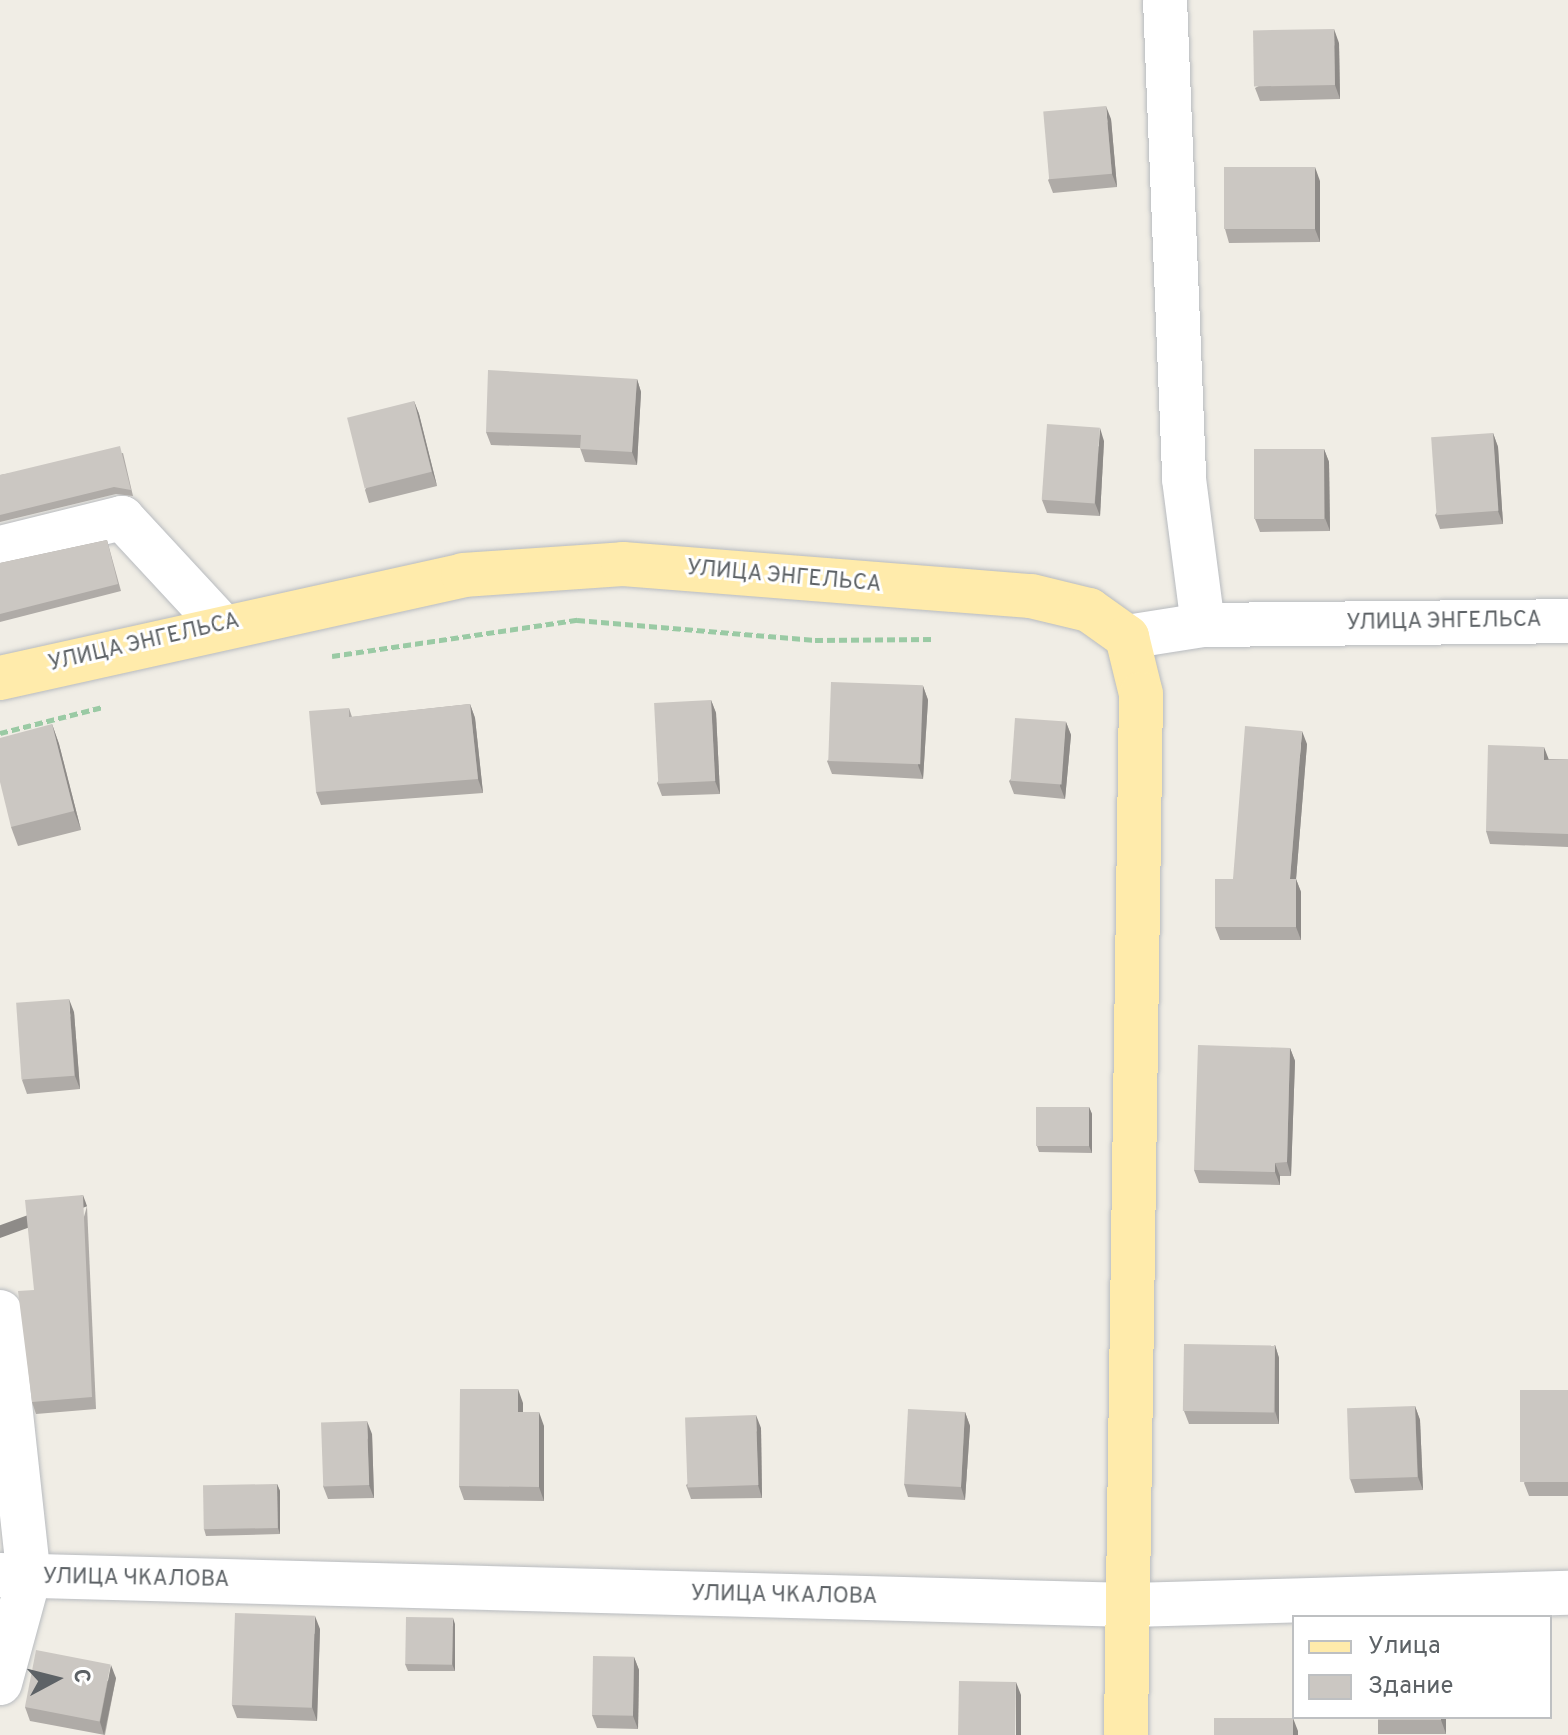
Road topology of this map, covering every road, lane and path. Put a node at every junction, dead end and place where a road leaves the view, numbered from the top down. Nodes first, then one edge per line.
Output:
1 (1165, 0) edge
2 (0, 548) edge
3 (1568, 621) edge
4 (220, 624) junction
5 (1203, 625) junction
6 (1127, 637) junction
7 (940, 639) dead end
8 (325, 657) dead end
9 (0, 678) edge
10 (108, 706) dead end
11 (0, 733) edge
12 (0, 1312) edge
13 (15, 1576) edge
14 (1568, 1593) edge
15 (1131, 1605) junction
16 (0, 1683) edge
17 (1126, 1735) edge

1 - 5 street
2 - 4 street
3 - 5 street, УЛИЦА ЭНГЕЛЬСА
4 - 6 main road, УЛИЦА ЭНГЕЛЬСА
4 - 9 main road, УЛИЦА ЭНГЕЛЬСА
5 - 6 street, УЛИЦА ЭНГЕЛЬСА
6 - 15 main road
7 - 8 path
10 - 11 path
12 - 13 street
13 - 15 street, УЛИЦА ЧКАЛОВА
13 - 16 street
14 - 15 street, УЛИЦА ЧКАЛОВА
15 - 17 main road

